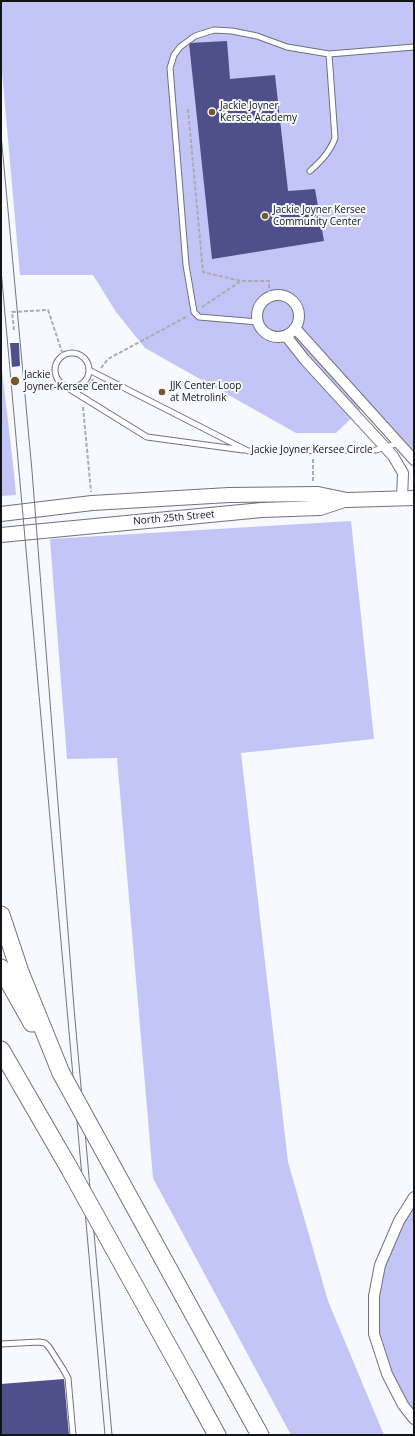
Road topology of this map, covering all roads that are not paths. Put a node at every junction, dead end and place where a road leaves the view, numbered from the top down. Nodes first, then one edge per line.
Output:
1 (414, 47) edge
2 (329, 54) junction
3 (310, 172) dead end
4 (258, 322) junction
5 (295, 328) junction
6 (286, 336) junction
7 (89, 370) junction
8 (63, 385) junction
9 (399, 443) junction
10 (386, 448) junction
11 (248, 451) junction
12 (414, 460) edge
13 (408, 499) edge
14 (347, 500) junction
15 (1, 514) edge
16 (1, 535) edge
17 (1, 915) edge
18 (1, 968) edge
19 (1, 1050) edge
20 (6, 1067) edge
21 (61, 1073) junction
22 (414, 1197) edge
23 (1, 1344) edge
24 (414, 1419) edge
25 (73, 1435) edge
26 (217, 1435) edge
27 (260, 1435) edge

1 - 2 lane
2 - 3 lane
2 - 4 lane
4 - 5 street
4 - 6 street
5 - 6 street
5 - 9 street
6 - 10 street, Jackie Joyner Kersee Circle
7 - 8 lane
7 - 8 lane
7 - 11 lane, Jackie Joyner Kersee Circle
8 - 11 lane
9 - 10 lane, Jackie Joyner Kersee Circle
9 - 12 street
10 - 11 lane, Jackie Joyner Kersee Circle
10 - 13 street, Jackie Joyner Kersee Circle
13 - 14 main road, North 25th Street
14 - 15 main road, North 25th Street
14 - 16 main road, North 25th Street
17 - 21 highway
18 - 21 highway
19 - 20 highway
20 - 26 highway, bridge
21 - 27 highway, bridge
22 - 24 street
23 - 25 lane

